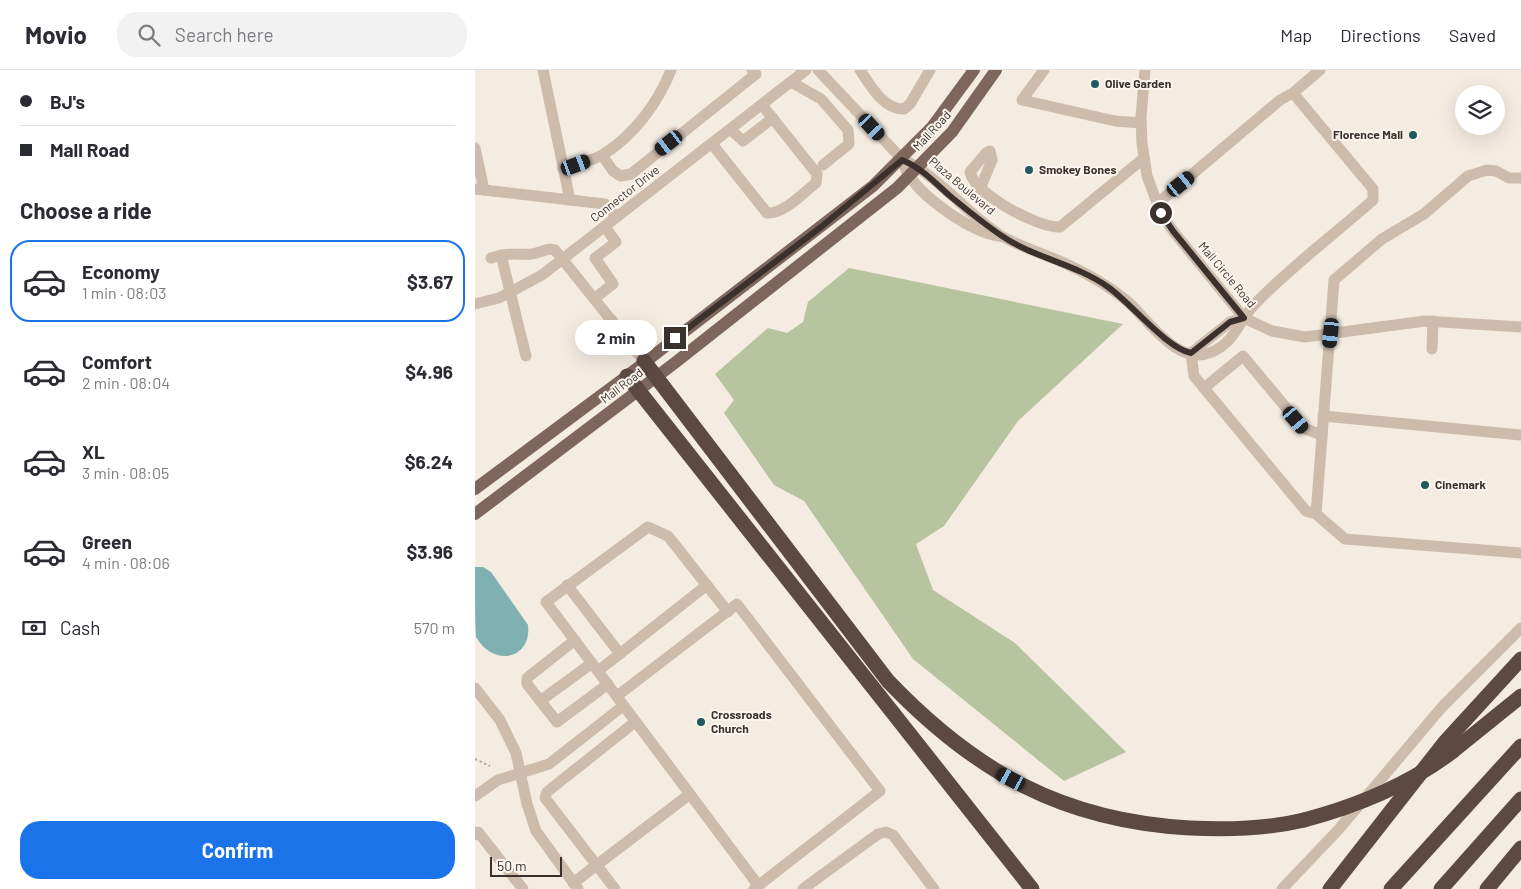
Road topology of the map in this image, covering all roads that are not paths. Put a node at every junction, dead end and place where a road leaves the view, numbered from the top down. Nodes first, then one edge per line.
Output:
1 (543, 70) edge
2 (671, 70) edge
3 (752, 70) edge
4 (805, 70) edge
5 (819, 70) edge
6 (860, 70) edge
7 (867, 70) edge
8 (930, 70) edge
9 (974, 70) edge
10 (996, 70) edge
11 (1044, 70) edge
12 (1145, 70) edge
13 (1320, 70) edge
14 (791, 82) junction
15 (1293, 93) junction
16 (886, 103) junction
17 (763, 105) junction
18 (773, 118) junction
19 (1141, 123) junction
20 (731, 130) junction
21 (712, 144) junction
22 (475, 148) edge
23 (602, 155) junction
24 (1144, 158) junction
25 (902, 160) junction
26 (823, 165) dead end
27 (918, 166) junction
28 (563, 169) junction
29 (908, 176) junction
30 (1521, 178) edge
31 (980, 189) dead end
32 (480, 190) edge
33 (569, 200) junction
34 (1158, 203) junction
35 (617, 217) junction
36 (605, 227) junction
37 (1003, 237) junction
38 (564, 258) junction
39 (512, 292) junction
40 (595, 298) junction
41 (475, 304) edge
42 (1244, 318) junction
43 (612, 320) junction
44 (1433, 321) junction
45 (1521, 327) edge
46 (596, 332) dead end
47 (1331, 333) junction
48 (1432, 350) dead end
49 (1191, 353) junction
50 (527, 356) dead end
51 (644, 361) junction
52 (627, 376) junction
53 (657, 378) junction
54 (1204, 388) junction
55 (639, 391) junction
56 (1323, 416) junction
57 (1322, 435) junction
58 (1521, 435) edge
59 (475, 489) edge
60 (475, 514) edge
61 (1315, 514) junction
62 (1521, 553) edge
63 (707, 585) junction
64 (567, 586) junction
65 (728, 612) junction
66 (1521, 628) edge
67 (575, 640) junction
68 (620, 654) junction
69 (1521, 659) edge
70 (595, 667) junction
71 (608, 684) junction
72 (475, 688) edge
73 (617, 696) junction
74 (1521, 696) edge
75 (540, 701) junction
76 (623, 706) junction
77 (635, 722) junction
78 (1521, 746) edge
79 (519, 773) junction
80 (689, 794) junction
81 (475, 796) edge
82 (1521, 799) edge
83 (475, 835) edge
84 (1521, 848) edge
85 (1002, 850) junction
86 (597, 864) junction
87 (575, 886) edge
88 (756, 887) edge
89 (523, 889) edge
90 (615, 889) edge
91 (803, 889) edge
92 (934, 889) edge
93 (1020, 889) edge
94 (1032, 889) edge
95 (1282, 889) edge
96 (1330, 889) edge
97 (1391, 889) edge
98 (1441, 889) edge
99 (1487, 889) edge

1 - 28 street
2 - 23 street
3 - 23 street
4 - 14 street, Connector Drive
5 - 25 street, Plaza Boulevard
6 - 16 street
7 - 16 street
8 - 16 street
9 - 25 main road, Mall Road
10 - 27 main road, Mall Road
11 - 19 street
12 - 19 street, Mall Circle Road
13 - 15 street
14 - 17 street, Connector Drive
14 - 26 street
15 - 34 street
15 - 42 street
17 - 18 street
17 - 20 street, Connector Drive
18 - 20 street
18 - 21 street
19 - 24 street, Mall Circle Road
20 - 21 street, Connector Drive
21 - 35 street, Connector Drive
22 - 32 street
23 - 28 street
24 - 31 street
24 - 34 street, Mall Circle Road
25 - 27 street, Plaza Boulevard
25 - 29 street, Plaza Boulevard
25 - 51 main road, Mall Road
27 - 29 main road, Mall Road
27 - 37 street, Plaza Boulevard
28 - 33 street
29 - 37 street, Plaza Boulevard
29 - 53 main road, Mall Road
30 - 47 street
32 - 33 street
33 - 35 street
34 - 42 street, Mall Circle Road
35 - 36 street, Connector Drive
36 - 38 street, Connector Drive
36 - 40 street
37 - 49 street, Plaza Boulevard
38 - 39 street, Connector Drive
38 - 39 street
38 - 40 street
39 - 41 street, Connector Drive
39 - 50 street
40 - 43 street
42 - 47 street, Mall Circle Road
42 - 49 street
43 - 46 street
43 - 51 street
44 - 45 street, Mall Circle Road
44 - 47 street, Mall Circle Road
44 - 48 street
47 - 56 street
49 - 54 street
51 - 52 main road, Mall Road
51 - 53 highway
52 - 55 highway
52 - 59 main road, Mall Road
53 - 55 main road, Mall Road
53 - 74 highway, bridge
54 - 57 street
54 - 61 street
55 - 60 main road, Mall Road
55 - 85 highway
56 - 57 street
56 - 58 street
57 - 61 street
61 - 62 street
63 - 64 street
63 - 65 street
63 - 68 street
64 - 67 street
64 - 68 street
65 - 73 street
65 - 88 street
66 - 95 street
67 - 70 street
67 - 75 street
68 - 70 street
69 - 96 highway
70 - 71 street
70 - 75 street
71 - 73 street
71 - 75 street
72 - 79 street
73 - 76 street
76 - 77 street
76 - 79 street
77 - 80 street
77 - 86 street
78 - 97 highway
79 - 81 street
79 - 87 street
80 - 86 street
80 - 88 street
82 - 98 highway
83 - 89 street
84 - 99 highway
85 - 93 highway
85 - 94 highway
86 - 87 street
86 - 90 street
91 - 92 street

